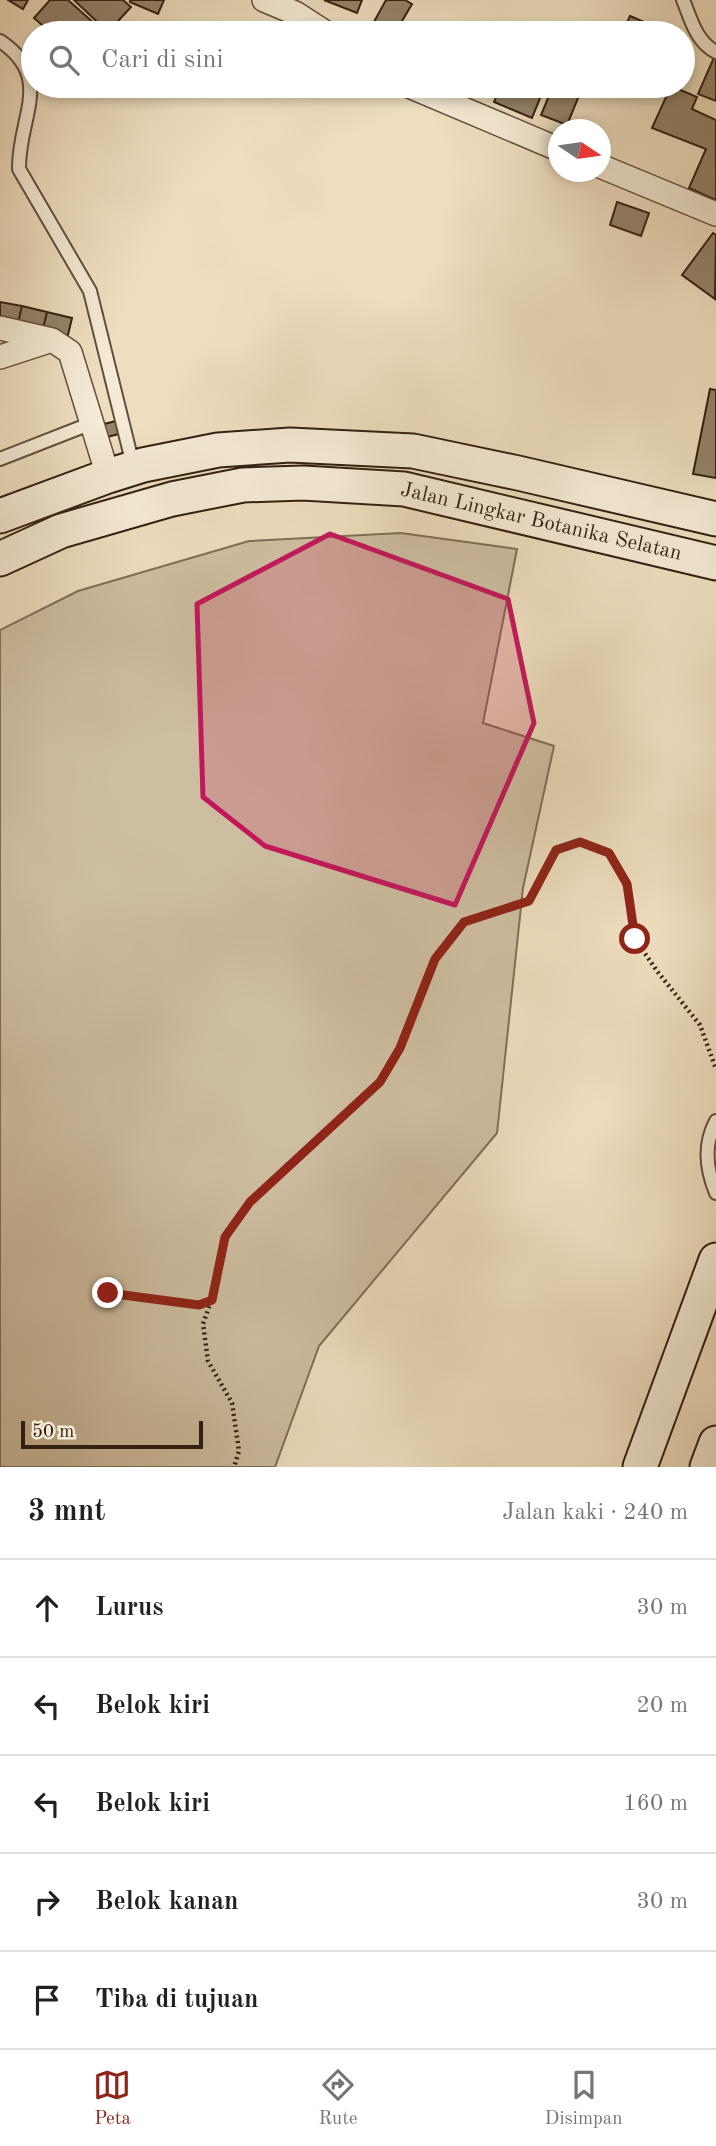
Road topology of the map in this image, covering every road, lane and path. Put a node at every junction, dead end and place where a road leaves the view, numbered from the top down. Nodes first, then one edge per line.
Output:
1 (264, 0) edge
2 (683, 0) edge
3 (298, 7) edge
4 (313, 21) edge
5 (691, 21) edge
6 (695, 30) edge
7 (0, 41) edge
8 (716, 52) edge
9 (21, 61) edge
10 (30, 98) edge
11 (437, 98) edge
12 (548, 145) edge
13 (611, 171) edge
14 (716, 214) edge
15 (0, 328) edge
16 (52, 340) junction
17 (0, 357) edge
18 (92, 423) junction
19 (0, 459) edge
20 (121, 472) junction
21 (0, 516) edge
22 (716, 519) edge
23 (0, 559) edge
24 (716, 563) edge
25 (716, 1069) edge
26 (716, 1121) edge
27 (716, 1193) edge
28 (716, 1260) edge
29 (108, 1293) dead end
30 (212, 1300) junction
31 (716, 1443) edge
32 (234, 1467) edge
33 (640, 1467) edge
34 (707, 1467) edge

1 - 3 street
2 - 5 lane
3 - 4 street
6 - 8 lane
7 - 9 lane
10 - 20 lane
11 - 12 street
13 - 14 street
15 - 16 street
16 - 17 street
16 - 18 street
18 - 19 lane
18 - 20 street
20 - 21 street, Jalan Lingkar Botanika Selatan
20 - 22 street, Jalan Lingkar Botanika Selatan
23 - 24 street, Jalan Lingkar Botanika Selatan
25 - 30 path
26 - 27 lane
28 - 33 street
29 - 30 path
30 - 32 path
31 - 34 street

